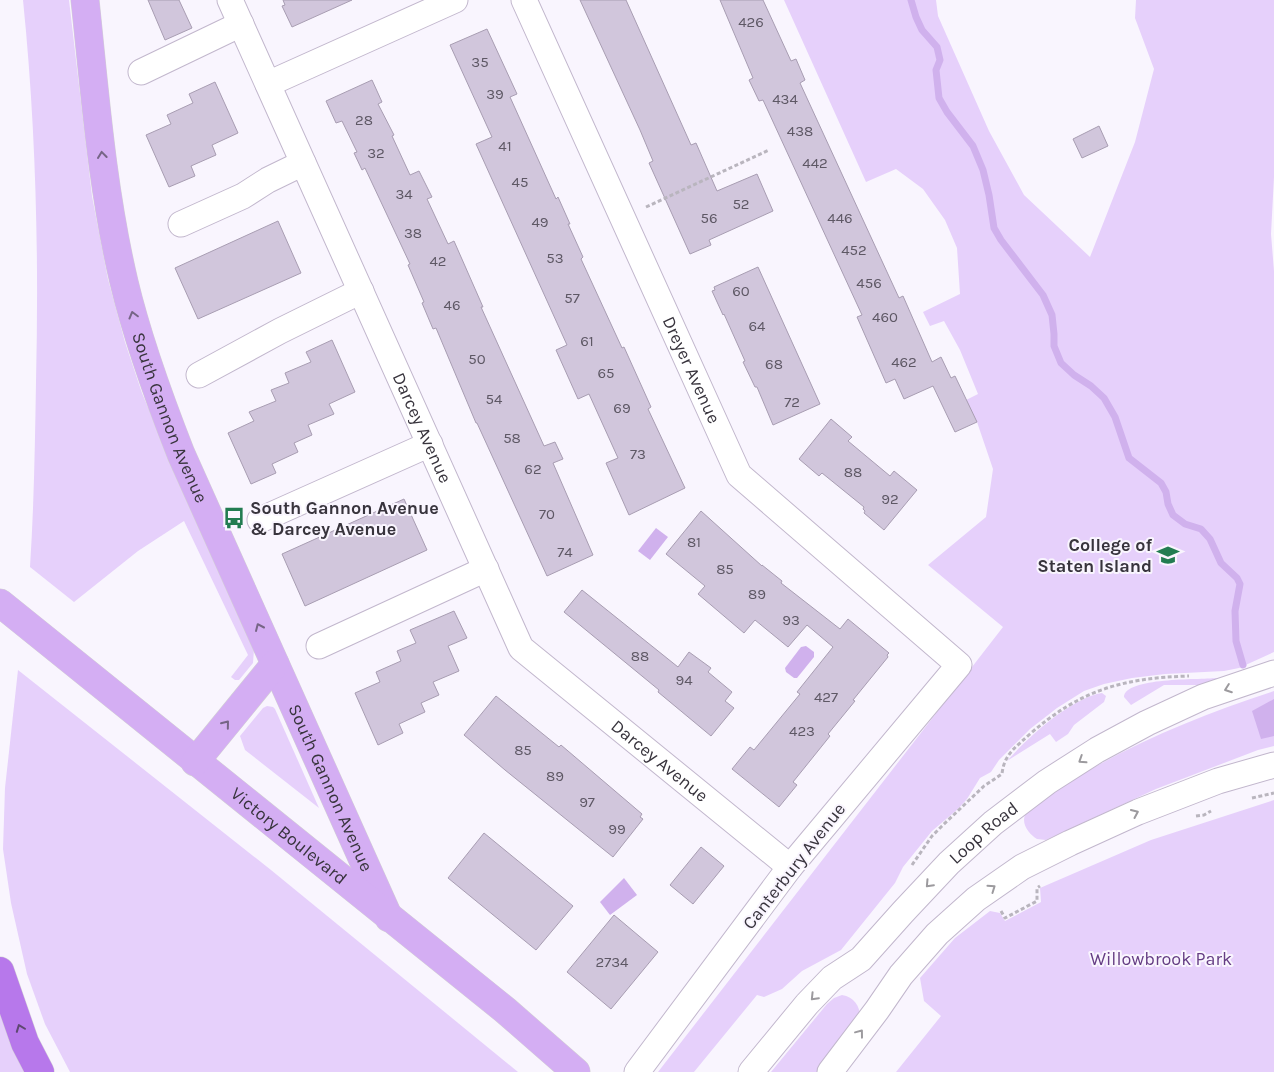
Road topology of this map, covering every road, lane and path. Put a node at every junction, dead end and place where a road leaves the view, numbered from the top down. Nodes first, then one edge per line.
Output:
1 (85, 0) edge
2 (230, 0) edge
3 (455, 0) edge
4 (524, 0) edge
5 (241, 24) junction
6 (141, 72) dead end
7 (268, 84) junction
8 (769, 150) dead end
9 (303, 163) junction
10 (646, 206) dead end
11 (181, 224) dead end
12 (361, 291) junction
13 (199, 375) dead end
14 (430, 444) junction
15 (260, 520) dead end
16 (486, 569) junction
17 (0, 603) edge
18 (319, 646) dead end
19 (276, 664) junction
20 (959, 665) joint
21 (1274, 673) edge
22 (195, 762) junction
23 (1274, 765) edge
24 (1274, 793) edge
25 (1247, 799) dead end
26 (1213, 809) dead end
27 (1187, 819) dead end
28 (790, 867) junction
29 (1044, 884) dead end
30 (996, 903) dead end
31 (389, 918) junction
32 (0, 971) edge
33 (40, 1072) edge
34 (576, 1072) edge
35 (637, 1072) edge
36 (751, 1072) edge
37 (830, 1072) edge

19 -> 1 main road, South Gannon Avenue
2 - 5 street, Darcey Avenue
3 - 7 street
4 - 20 street, Dreyer Avenue
5 - 6 street
5 - 7 street, Darcey Avenue
7 - 9 street, Darcey Avenue
8 - 10 path
9 - 11 street
9 - 12 street, Darcey Avenue
12 - 13 street
12 - 14 street, Darcey Avenue
14 - 15 street
14 - 16 street, Darcey Avenue
16 - 18 street
16 - 28 street, Darcey Avenue
17 - 22 main road, Victory Boulevard
22 -> 19 main road
19 - 31 main road, South Gannon Avenue
20 - 28 street, Canterbury Avenue
21 -> 36 street, Loop Road
22 - 31 main road, Victory Boulevard
37 -> 23 street
24 - 25 path
26 - 27 path
28 - 35 street, Canterbury Avenue
29 - 30 path
31 - 34 main road, Victory Boulevard
33 -> 32 highway

